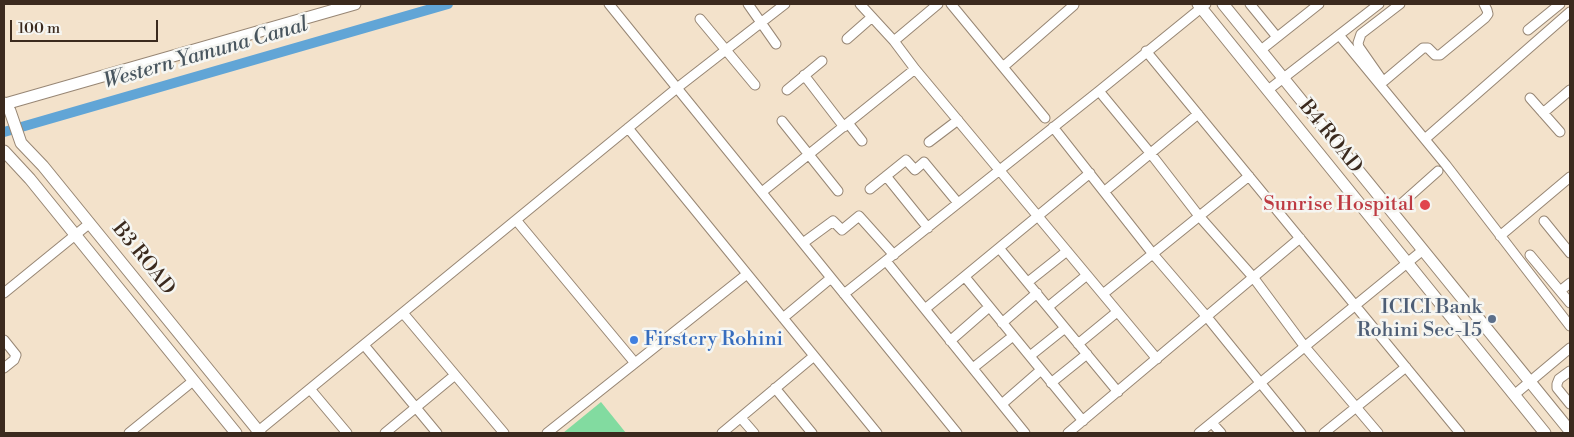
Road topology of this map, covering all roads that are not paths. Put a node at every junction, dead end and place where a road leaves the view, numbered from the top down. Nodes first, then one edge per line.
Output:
1 (355, 4) edge
2 (609, 4) edge
3 (748, 4) edge
4 (785, 4) edge
5 (860, 4) edge
6 (938, 4) edge
7 (951, 4) edge
8 (1223, 4) edge
9 (1250, 4) edge
10 (1319, 4) edge
11 (1379, 4) edge
12 (1400, 4) edge
13 (1484, 4) edge
14 (1560, 4) edge
15 (1074, 5) dead end
16 (1202, 5) edge
17 (1570, 12) edge
18 (872, 17) junction
19 (700, 19) dead end
20 (761, 22) junction
21 (1528, 30) dead end
22 (1339, 35) junction
23 (1276, 37) junction
24 (847, 39) dead end
25 (894, 41) junction
26 (776, 44) dead end
27 (726, 50) junction
28 (1261, 50) junction
29 (1146, 51) junction
30 (822, 61) dead end
31 (1004, 67) junction
32 (915, 70) junction
33 (804, 75) junction
34 (1283, 78) junction
35 (1384, 81) junction
36 (755, 85) dead end
37 (677, 88) junction
38 (787, 90) dead end
39 (1268, 90) junction
40 (1570, 90) edge
41 (1099, 91) junction
42 (1530, 98) dead end
43 (6, 106) edge
44 (1198, 114) junction
45 (1543, 114) junction
46 (1045, 118) dead end
47 (958, 120) junction
48 (782, 121) dead end
49 (846, 125) junction
50 (1053, 127) junction
51 (628, 128) junction
52 (1560, 132) dead end
53 (1427, 137) junction
54 (862, 141) dead end
55 (929, 142) dead end
56 (4, 151) edge
57 (809, 154) junction
58 (1151, 154) junction
59 (999, 170) junction
60 (1438, 171) dead end
61 (1090, 173) junction
62 (886, 176) junction
63 (1249, 176) junction
64 (1570, 177) edge
65 (870, 189) dead end
66 (838, 191) dead end
67 (1105, 191) junction
68 (762, 192) junction
69 (958, 203) junction
70 (1392, 212) junction
71 (1038, 216) junction
72 (1199, 216) junction
73 (516, 220) junction
74 (1544, 221) dead end
75 (90, 223) junction
76 (928, 228) junction
77 (75, 235) junction
78 (1500, 236) junction
79 (1300, 238) junction
80 (803, 244) junction
81 (999, 248) junction
82 (1423, 250) junction
83 (1066, 251) junction
84 (1570, 253) edge
85 (1153, 254) junction
86 (894, 255) junction
87 (1530, 255) dead end
88 (886, 261) junction
89 (1408, 263) junction
90 (747, 274) junction
91 (1087, 275) junction
92 (965, 277) junction
93 (831, 278) junction
94 (1253, 278) junction
95 (1028, 282) junction
96 (1570, 283) edge
97 (1560, 291) junction
98 (1037, 293) junction
99 (4, 294) edge
100 (844, 294) junction
101 (1103, 294) junction
102 (1570, 303) edge
103 (1355, 306) junction
104 (990, 307) junction
105 (1048, 307) junction
106 (925, 309) junction
107 (1117, 312) junction
108 (403, 313) junction
109 (1207, 317) junction
110 (783, 318) junction
111 (1002, 323) junction
112 (1570, 326) edge
113 (1066, 328) junction
114 (1013, 336) junction
115 (4, 340) edge
116 (950, 341) junction
117 (1078, 344) junction
118 (364, 345) junction
119 (1305, 347) junction
120 (1570, 348) edge
121 (1087, 354) junction
122 (814, 356) junction
123 (1030, 356) junction
124 (1157, 359) junction
125 (635, 363) junction
126 (4, 368) edge
127 (973, 368) junction
128 (1406, 368) junction
129 (1041, 370) junction
130 (1570, 371) edge
131 (455, 375) junction
132 (193, 381) junction
133 (1530, 382) junction
134 (1051, 383) junction
135 (1260, 383) junction
136 (775, 388) junction
137 (310, 389) junction
138 (1118, 392) junction
139 (1514, 395) junction
140 (1002, 404) junction
141 (1570, 404) edge
142 (416, 407) junction
143 (1356, 408) junction
144 (740, 418) junction
145 (1082, 421) junction
146 (1212, 423) junction
147 (1570, 431) edge
148 (1456, 432) edge
149 (129, 433) edge
150 (236, 433) edge
151 (258, 433) edge
152 (347, 433) edge
153 (385, 433) edge
154 (437, 433) edge
155 (504, 433) edge
156 (547, 433) edge
157 (722, 433) edge
158 (754, 433) edge
159 (812, 433) edge
160 (877, 433) edge
161 (957, 433) edge
162 (1025, 433) edge
163 (1068, 433) edge
164 (1199, 433) edge
165 (1221, 433) edge
166 (1301, 433) edge
167 (1324, 433) edge
168 (1378, 433) edge
169 (1545, 433) edge

1 - 43 street
2 - 37 street
3 - 20 street
4 - 20 street
5 - 18 street
6 - 25 street
7 - 31 street
8 - 28 street, B4 ROAD
9 - 23 street
10 - 23 street
11 - 22 street
12 - 35 street
13 - 35 street
14 - 21 street
15 - 31 street
16 - 29 street
16 - 39 street, B4 ROAD
17 - 53 street
18 - 24 street
18 - 25 street
19 - 27 street
20 - 26 street
20 - 27 street
22 - 34 street
22 - 53 street
23 - 28 street
25 - 32 street
27 - 36 street
27 - 37 street
28 - 34 street, B4 ROAD
29 - 41 street
29 - 44 street
30 - 33 street
31 - 46 street
32 - 47 street
32 - 49 street
33 - 38 street
33 - 49 street
34 - 39 street
34 - 70 street, B4 ROAD
35 - 53 street
37 - 51 street
37 - 68 street
39 - 89 street, B4 ROAD
40 - 45 street
41 - 50 street
41 - 58 street
42 - 45 street
43 - 75 street, B3 ROAD
44 - 58 street
44 - 63 street
45 - 52 street
47 - 55 street
47 - 59 street
48 - 57 street
49 - 54 street
49 - 57 street
50 - 59 street
50 - 61 street
51 - 73 street
51 - 90 street
53 - 78 street
56 - 77 street, B3 ROAD
57 - 66 street
57 - 68 street
58 - 67 street
58 - 72 street
59 - 69 street
59 - 71 street
60 - 70 street
61 - 67 street
61 - 71 street
62 - 65 street
62 - 69 street
62 - 76 street
63 - 72 street
63 - 79 street
64 - 78 street
67 - 85 street
68 - 80 street
69 - 76 street
70 - 82 street, B4 ROAD
71 - 81 street
71 - 83 street
72 - 85 street
72 - 94 street
73 - 108 street
73 - 125 street
74 - 84 street
75 - 77 street
75 - 151 street, B3 ROAD
76 - 86 street
77 - 99 street
77 - 132 street, B3 ROAD
78 - 112 street
79 - 94 street
79 - 103 street
80 - 86 street
80 - 93 street
81 - 92 street
81 - 95 street
82 - 89 street
82 - 133 street, B4 ROAD
83 - 91 street
83 - 95 street
85 - 101 street
85 - 109 street
86 - 88 street
87 - 97 street
88 - 100 street
88 - 106 street
89 - 103 street
89 - 139 street, B4 ROAD
90 - 110 street
90 - 125 street
91 - 101 street
91 - 105 street
92 - 104 street
92 - 106 street
93 - 100 street
93 - 110 street
94 - 109 street
94 - 119 street
95 - 98 street
96 - 97 street
97 - 102 street
98 - 105 street
98 - 111 street
100 - 161 street
101 - 107 street
103 - 119 street
103 - 128 street
104 - 111 street
104 - 116 street
105 - 113 street
106 - 116 street
107 - 117 street
107 - 124 street
108 - 118 street
108 - 131 street
109 - 124 street
109 - 135 street
110 - 122 street
111 - 114 street
113 - 117 street
113 - 123 street
114 - 123 street
114 - 127 street
115 - 126 street
116 - 127 street
117 - 121 street
118 - 137 street
118 - 142 street
119 - 135 street
119 - 143 street
120 - 133 street
121 - 134 street
121 - 138 street
122 - 136 street
122 - 160 street
123 - 129 street
124 - 138 street
125 - 156 street
127 - 140 street
128 - 143 street
128 - 148 street
129 - 134 street
129 - 140 street
130 - 141 street
131 - 142 street
131 - 155 street
132 - 149 street
132 - 150 street, B3 ROAD
133 - 139 street
133 - 147 street, B4 ROAD
134 - 145 street
135 - 146 street
135 - 166 street
136 - 144 street
136 - 159 street
137 - 151 street
137 - 152 street
138 - 145 street
139 - 169 street, B4 ROAD
140 - 162 street
142 - 153 street
142 - 154 street
143 - 167 street
143 - 168 street
144 - 157 street
144 - 158 street
145 - 163 street
146 - 164 street
146 - 165 street

